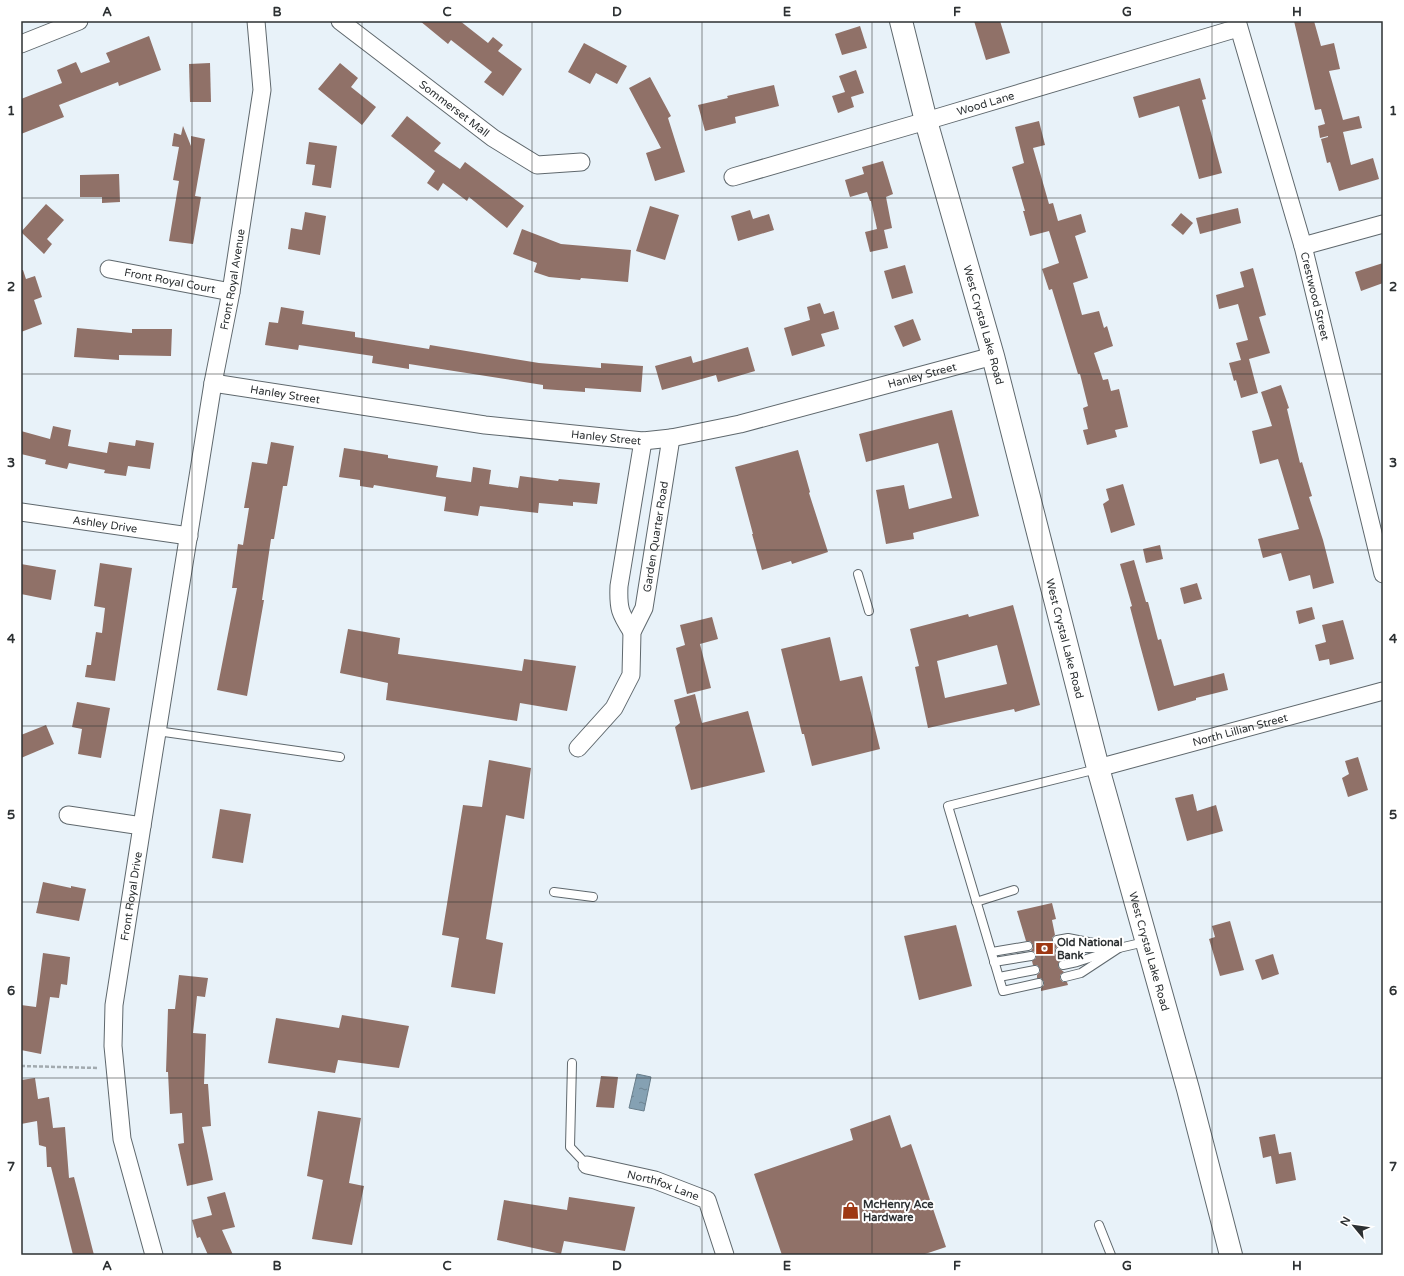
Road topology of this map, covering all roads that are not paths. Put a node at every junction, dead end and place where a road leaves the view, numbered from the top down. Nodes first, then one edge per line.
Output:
1 (79, 21) edge
2 (256, 21) edge
3 (340, 21) edge
4 (901, 21) edge
5 (1237, 24) edge
6 (21, 44) edge
7 (926, 121) junction
8 (581, 162) dead end
9 (733, 177) dead end
10 (1383, 224) edge
11 (1303, 246) junction
12 (109, 269) dead end
13 (231, 292) junction
14 (993, 356) junction
15 (213, 383) junction
16 (671, 438) junction
17 (643, 441) junction
18 (21, 512) edge
19 (189, 536) junction
20 (858, 574) dead end
21 (1383, 574) edge
22 (869, 611) dead end
23 (632, 632) junction
24 (1383, 691) edge
25 (158, 731) junction
26 (578, 748) dead end
27 (340, 757) dead end
28 (1098, 768) junction
29 (68, 815) dead end
30 (142, 826) junction
31 (1014, 890) dead end
32 (554, 892) dead end
33 (593, 897) dead end
34 (976, 902) junction
35 (1056, 940) dead end
36 (1146, 942) junction
37 (1028, 946) dead end
38 (1118, 948) junction
39 (1060, 951) dead end
40 (992, 952) junction
41 (1031, 956) dead end
42 (994, 962) junction
43 (1063, 965) dead end
44 (1035, 970) dead end
45 (999, 977) junction
46 (1065, 977) dead end
47 (1039, 983) dead end
48 (572, 1063) dead end
49 (586, 1165) joint
50 (1099, 1225) dead end
51 (154, 1255) edge
52 (725, 1255) edge
53 (1111, 1255) edge
54 (1231, 1255) edge

1 - 6 street
2 - 13 street, Front Royal Avenue
3 - 8 street, Sommerset Mall
4 - 7 street, West Crystal Lake Road
5 - 7 street, Wood Lane
5 - 11 street, Crestwood Street
7 - 9 street, Wood Lane
7 - 14 street, West Crystal Lake Road
10 - 11 street
11 - 21 street, Crestwood Street
12 - 13 street, Front Royal Court
13 - 15 street, Front Royal Avenue
14 - 16 street, Hanley Street
14 - 28 street, West Crystal Lake Road
15 - 17 street, Hanley Street
15 - 19 street, Front Royal Avenue
16 - 17 street, Hanley Street
16 - 23 street, Garden Quarter Road
17 - 23 street
18 - 19 street, Ashley Drive
19 - 25 street, Front Royal Drive
20 - 22 lane
23 - 26 street, Garden Quarter Road
24 - 28 street, North Lillian Street
25 - 27 lane
25 - 30 street, Front Royal Drive
28 - 34 lane
28 - 36 street, West Crystal Lake Road
29 - 30 street
30 - 51 street, Front Royal Drive
31 - 34 lane
32 - 33 lane
34 - 40 lane
35 - 38 lane
36 - 38 lane
36 - 54 street, West Crystal Lake Road
37 - 40 lane
38 - 39 lane
38 - 43 lane
38 - 46 lane
40 - 42 lane
41 - 42 lane
42 - 45 lane
44 - 45 lane
45 - 47 lane
48 - 49 lane
49 - 52 street, Northfox Lane
50 - 53 lane

